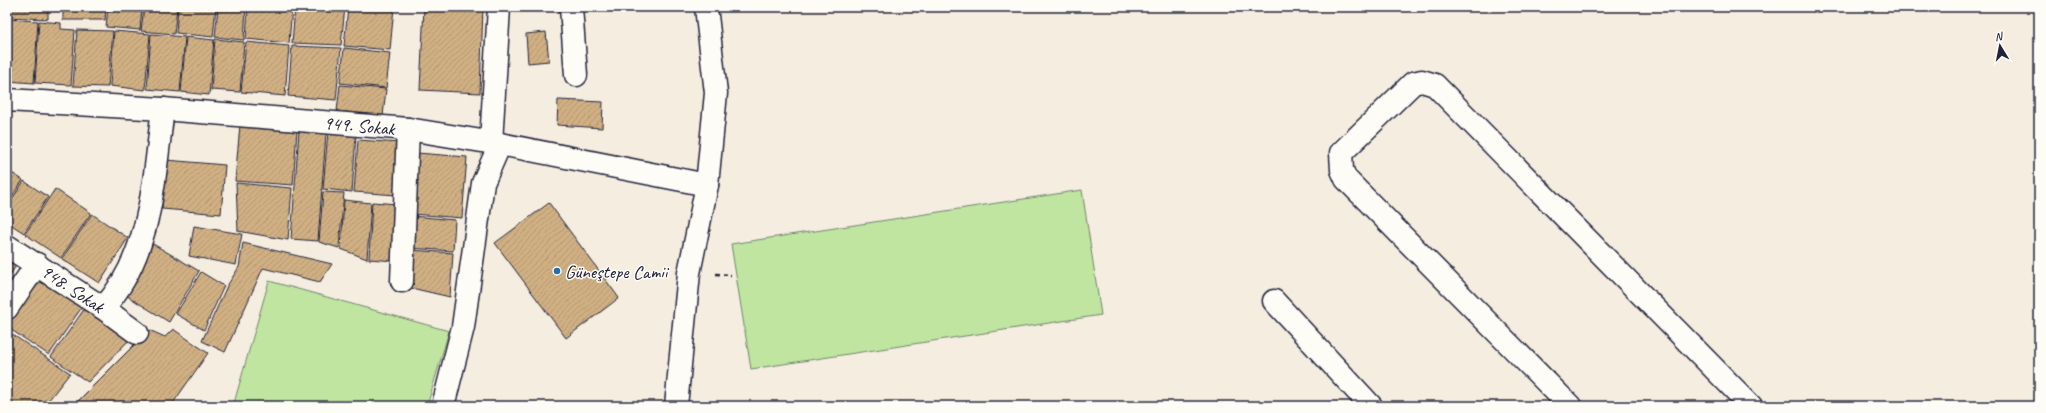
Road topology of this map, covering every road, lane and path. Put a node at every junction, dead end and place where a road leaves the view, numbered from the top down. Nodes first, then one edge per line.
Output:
1 (499, 7) edge
2 (571, 7) edge
3 (706, 7) edge
4 (576, 75) dead end
5 (7, 100) edge
6 (163, 109) junction
7 (408, 129) junction
8 (496, 143) junction
9 (707, 185) junction
10 (7, 246) edge
11 (37, 264) junction
12 (402, 281) dead end
13 (1274, 301) dead end
14 (7, 308) edge
15 (104, 308) junction
16 (137, 333) dead end
17 (443, 406) edge
18 (676, 406) edge
19 (1371, 406) edge
20 (1570, 406) edge
21 (1751, 406) edge

1 - 8 street
2 - 4 street
3 - 9 street
5 - 6 street, 949. Sokak
6 - 7 street, 949. Sokak
6 - 15 street
7 - 8 street, 949. Sokak
7 - 12 street
8 - 9 street, 949. Sokak
8 - 17 street
9 - 18 street
10 - 11 street, 948. Sokak
11 - 14 street
11 - 15 street, 948. Sokak
13 - 19 street
15 - 16 street, 948. Sokak
20 - 21 street

